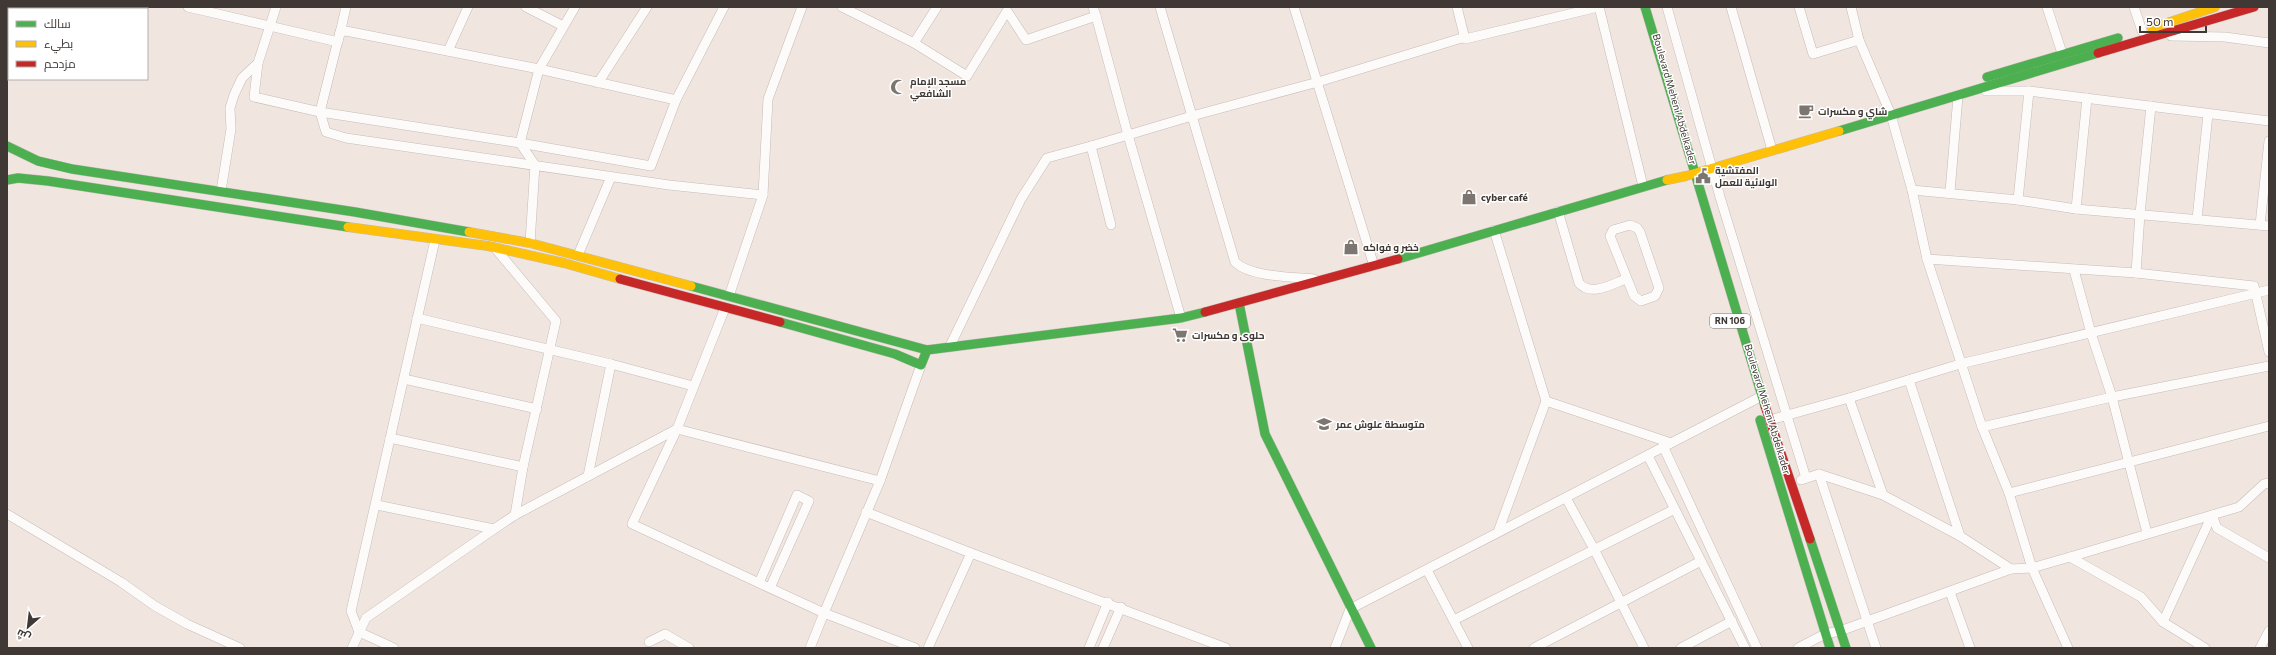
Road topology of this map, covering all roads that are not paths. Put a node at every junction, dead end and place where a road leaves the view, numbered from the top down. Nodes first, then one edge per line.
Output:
1 (188, 7) edge
2 (276, 7) edge
3 (346, 7) edge
4 (468, 7) edge
5 (526, 7) edge
6 (575, 7) edge
7 (647, 7) edge
8 (724, 7) edge
9 (802, 7) edge
10 (842, 7) edge
11 (866, 7) edge
12 (937, 7) edge
13 (1160, 7) edge
14 (1294, 7) edge
15 (1457, 7) edge
16 (1598, 7) edge
17 (1637, 7) edge
18 (1646, 7) edge
19 (1667, 7) edge
20 (1731, 7) edge
21 (1799, 7) edge
22 (1851, 7) edge
23 (2047, 7) edge
24 (2134, 7) edge
25 (2254, 7) edge
26 (1006, 8) edge
27 (2209, 8) edge
28 (208, 9) edge
29 (1094, 11) edge
30 (861, 15) junction
31 (272, 25) junction
32 (563, 26) junction
33 (2142, 31) junction
34 (2161, 36) junction
35 (1465, 37) junction
36 (1859, 40) junction
37 (338, 42) junction
38 (914, 43) junction
39 (2269, 43) edge
40 (448, 51) junction
41 (2062, 54) junction
42 (258, 63) junction
43 (539, 69) junction
44 (1318, 82) junction
45 (598, 83) junction
46 (1976, 90) junction
47 (2029, 91) junction
48 (1958, 96) junction
49 (2087, 98) junction
50 (676, 100) junction
51 (2151, 106) junction
52 (1889, 111) junction
53 (320, 112) junction
54 (2208, 114) junction
55 (1192, 116) junction
56 (2269, 121) edge
57 (1673, 134) dead end
58 (1128, 135) junction
59 (2269, 141) edge
60 (520, 143) junction
61 (1771, 145) junction
62 (7, 146) edge
63 (1091, 146) junction
64 (1677, 149) dead end
65 (1710, 163) junction
66 (535, 164) junction
67 (651, 166) junction
68 (1689, 171) junction
69 (611, 177) junction
70 (7, 180) edge
71 (646, 182) junction
72 (1643, 186) junction
73 (1912, 190) junction
74 (221, 191) junction
75 (1950, 192) junction
76 (763, 195) junction
77 (2018, 200) junction
78 (2076, 209) junction
79 (1558, 211) junction
80 (2140, 214) junction
81 (2197, 219) junction
82 (1111, 225) dead end
83 (2264, 226) edge
84 (1494, 230) junction
85 (435, 240) junction
86 (530, 243) junction
87 (494, 247) junction
88 (578, 256) junction
89 (1927, 259) junction
90 (1374, 266) junction
91 (2074, 270) junction
92 (2136, 273) junction
93 (1626, 279) junction
94 (1326, 280) junction
95 (2269, 290) edge
96 (2257, 293) junction
97 (729, 296) junction
98 (1239, 303) junction
99 (725, 308) junction
100 (417, 318) junction
101 (1181, 318) junction
102 (2091, 333) junction
103 (950, 346) junction
104 (551, 350) junction
105 (927, 350) junction
106 (2269, 352) edge
107 (611, 364) junction
108 (1960, 364) junction
109 (921, 365) junction
110 (2269, 366) edge
111 (404, 379) junction
112 (1909, 380) junction
113 (693, 386) junction
114 (1758, 397) junction
115 (2112, 397) junction
116 (1849, 398) junction
117 (1546, 402) junction
118 (537, 409) junction
119 (1787, 416) junction
120 (1770, 420) junction
121 (2269, 426) edge
122 (1982, 427) junction
123 (677, 429) junction
124 (390, 438) junction
125 (1667, 445) junction
126 (1648, 456) junction
127 (2128, 461) junction
128 (523, 467) junction
129 (1819, 474) junction
130 (588, 476) junction
131 (1806, 478) junction
132 (880, 481) junction
133 (1791, 482) junction
134 (2267, 485) edge
135 (2008, 493) junction
136 (1883, 495) junction
137 (1566, 498) junction
138 (376, 505) junction
139 (1673, 510) junction
140 (866, 512) junction
141 (7, 514) edge
142 (515, 515) junction
143 (2212, 515) junction
144 (494, 529) junction
145 (1498, 532) junction
146 (2147, 533) junction
147 (1960, 536) junction
148 (1594, 549) junction
149 (971, 553) junction
150 (2070, 557) junction
151 (2269, 558) edge
152 (1701, 561) junction
153 (2032, 568) junction
154 (2012, 569) junction
155 (1427, 570) junction
156 (759, 583) junction
157 (770, 588) junction
158 (1950, 592) junction
159 (1108, 602) junction
160 (1620, 602) junction
161 (1121, 607) junction
162 (1350, 609) junction
163 (824, 613) junction
164 (1454, 620) junction
165 (1732, 621) junction
166 (1868, 621) junction
167 (2163, 622) junction
168 (1840, 631) junction
169 (2269, 631) edge
170 (359, 632) junction
171 (1825, 634) junction
172 (649, 642) dead end
173 (1222, 647) edge
174 (240, 648) edge
175 (352, 648) edge
176 (394, 648) edge
177 (689, 648) edge
178 (810, 648) edge
179 (915, 648) edge
180 (928, 648) edge
181 (1089, 648) edge
182 (1103, 648) edge
183 (1335, 648) edge
184 (1371, 648) edge
185 (1468, 648) edge
186 (1534, 648) edge
187 (1644, 648) edge
188 (1681, 648) edge
189 (1746, 648) edge
190 (1757, 648) edge
191 (1798, 648) edge
192 (1830, 648) edge
193 (1846, 648) edge
194 (1876, 648) edge
195 (1970, 648) edge
196 (2068, 648) edge
197 (2205, 648) edge
198 (2260, 648) edge

1 - 28 street
2 - 31 street
3 - 37 street
4 - 40 street
5 - 32 street
6 - 32 street
7 - 45 street
8 - 50 street
9 - 76 street
10 - 30 street
11 - 30 street
12 - 38 street
13 - 55 street
14 - 44 street
15 - 35 street
16 - 35 street
16 - 72 street
17 - 57 main road, Boulevard Meheni Abdelkader
18 - 68 main road, Boulevard Meheni Abdelkader / RN 106
19 - 65 street
20 - 61 street
21 - 36 street
22 - 36 street
23 - 41 street
24 - 33 street
25 - 34 main road
26 - 29 street
26 - 38 street
27 - 33 main road
28 - 31 street
29 - 58 street
30 - 38 street
31 - 37 street
31 - 42 street
32 - 43 street
33 - 41 main road
34 - 39 street
34 - 46 main road
35 - 44 street
36 - 52 street
37 - 40 street
37 - 53 street
40 - 43 street
41 - 52 main road
42 - 53 street
42 - 74 street
43 - 45 street
43 - 60 street
44 - 55 street
44 - 90 street
45 - 50 street
46 - 47 street
46 - 48 main road
47 - 49 street
47 - 77 street
48 - 52 main road
48 - 75 street
49 - 51 street
49 - 78 street
50 - 67 street
51 - 54 street
51 - 80 street
52 - 61 main road
52 - 73 street
53 - 60 street
53 - 66 street
54 - 56 street
54 - 81 street
55 - 58 street
55 - 94 street
58 - 63 street
58 - 101 street
59 - 83 street
60 - 66 street
60 - 67 street
61 - 65 main road
62 - 74 main road
63 - 82 street
63 - 103 street
64 - 68 main road, Boulevard Meheni Abdelkader / RN 106
65 - 68 main road
65 - 119 street
66 - 69 street
66 - 86 street
67 - 71 street
68 - 72 main road
68 - 114 main road, Boulevard Meheni Abdelkader / RN 106
69 - 71 street
69 - 88 street
70 - 85 main road
71 - 76 street
72 - 79 main road
73 - 75 street
73 - 89 street
74 - 86 main road
75 - 77 street
76 - 97 street
77 - 78 street
78 - 80 street
79 - 84 main road
79 - 93 street
80 - 81 street
80 - 92 street
81 - 83 street
84 - 90 main road
84 - 117 street
85 - 87 main road
85 - 100 street
86 - 88 main road
87 - 99 main road
87 - 104 street
88 - 97 main road
89 - 91 street
89 - 108 street
90 - 94 main road
91 - 92 street
91 - 102 street
92 - 96 street
93 - 93 street
94 - 98 main road
95 - 96 street
96 - 102 street
96 - 106 street
97 - 105 main road
98 - 101 main road
98 - 162 main road
99 - 109 main road
99 - 113 street
100 - 104 street
100 - 111 street
101 - 103 main road
102 - 108 street
102 - 115 street
103 - 105 main road
104 - 107 street
104 - 118 street
105 - 109 main road
107 - 113 street
107 - 130 street
108 - 112 street
108 - 122 street
109 - 132 street
110 - 115 street
111 - 118 street
111 - 124 street
112 - 116 street
112 - 147 street
113 - 123 street
114 - 120 main road
114 - 125 street
114 - 171 main road, Boulevard Meheni Abdelkader / RN 106
115 - 122 street
115 - 127 street
116 - 119 street
116 - 136 street
117 - 125 street
117 - 145 street
118 - 128 street
119 - 120 street
119 - 131 street
120 - 133 main road
121 - 127 street
122 - 135 street
123 - 130 street
123 - 132 street
123 - 156 street
124 - 128 street
124 - 138 street
125 - 126 street
125 - 190 street
126 - 137 street
126 - 139 street
127 - 135 street
127 - 146 street
128 - 142 street
129 - 131 street
129 - 136 street
129 - 166 street
130 - 142 street
131 - 133 street
132 - 140 street
133 - 168 main road
134 - 143 street
135 - 153 street
136 - 147 street
137 - 145 street
137 - 148 street
138 - 144 street
138 - 170 street
139 - 148 street
139 - 152 street
140 - 149 street
140 - 163 street
141 - 174 street
142 - 144 street
143 - 146 street
143 - 151 street
143 - 167 street
144 - 170 street
145 - 155 street
146 - 150 street
147 - 154 street
148 - 160 street
148 - 164 street
149 - 159 street
149 - 180 street
150 - 153 street
150 - 167 street
152 - 160 street
152 - 165 street
153 - 154 street
153 - 196 street
154 - 158 street
155 - 162 street
155 - 164 street
156 - 157 street
156 - 157 street
157 - 163 street
158 - 166 street
158 - 195 street
159 - 161 street
159 - 181 street
160 - 186 street
160 - 187 street
161 - 173 street
161 - 182 street
162 - 183 street
162 - 184 main road
163 - 178 street
163 - 179 street
164 - 185 street
165 - 188 street
165 - 189 street
166 - 168 street
166 - 194 street
167 - 197 street
168 - 171 street
168 - 193 main road
169 - 198 street
170 - 175 street
170 - 176 street
171 - 191 street
171 - 192 main road, RN 106
172 - 177 street

